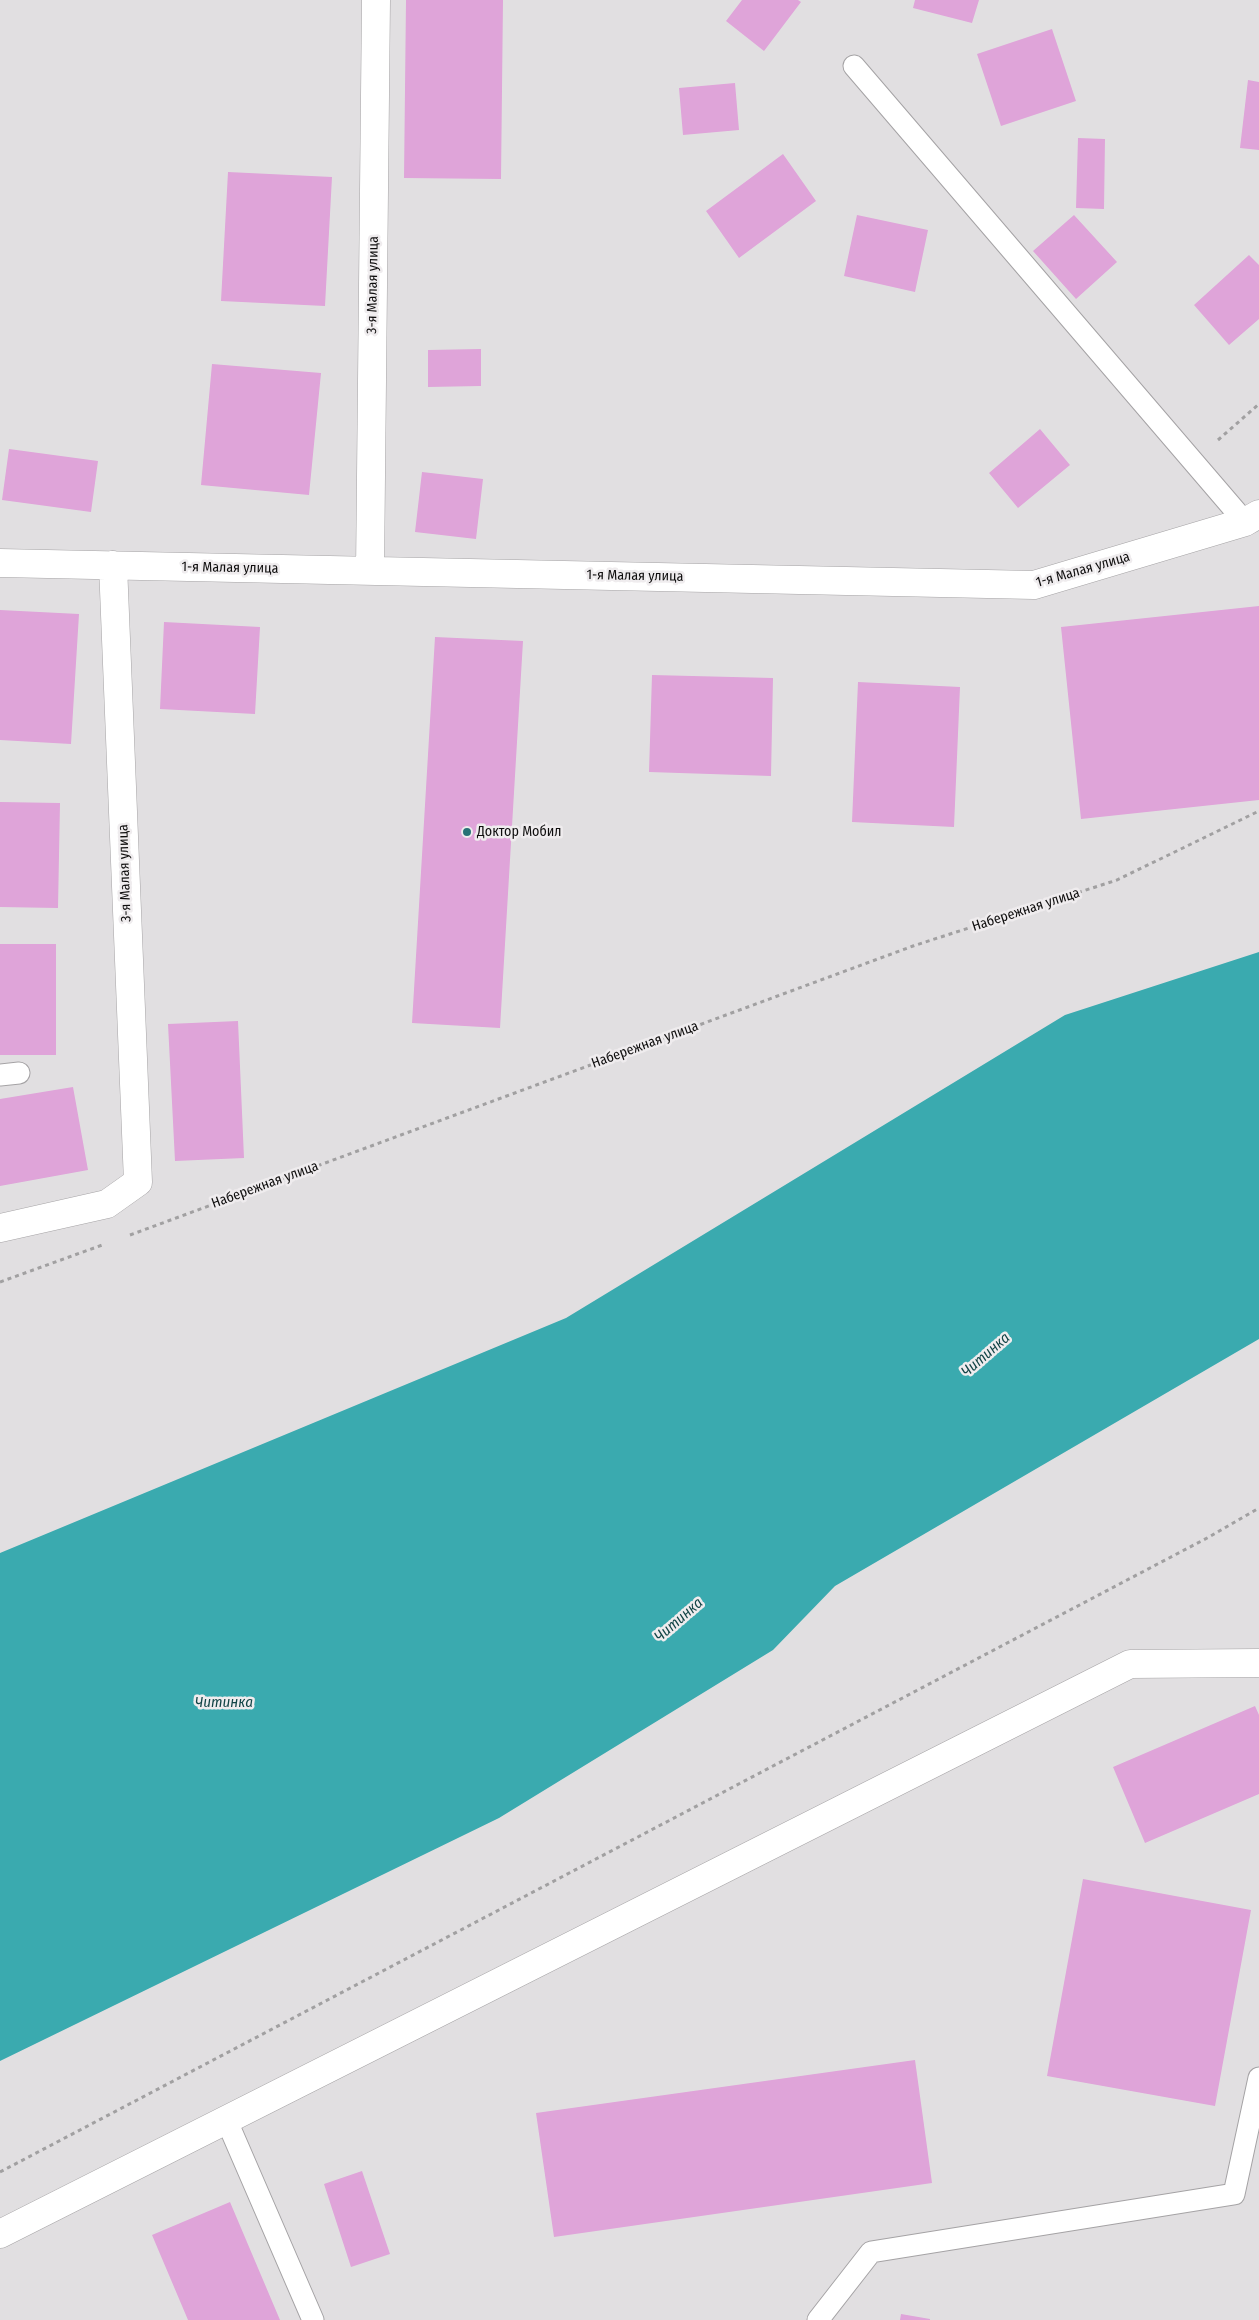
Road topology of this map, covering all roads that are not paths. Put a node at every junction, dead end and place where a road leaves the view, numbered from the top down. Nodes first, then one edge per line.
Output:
1 (376, 0) edge
2 (854, 66) dead end
3 (1252, 518) edge
4 (0, 563) edge
5 (113, 565) junction
6 (370, 571) junction
7 (0, 1228) edge
8 (1259, 1663) edge
9 (1259, 2078) edge
10 (226, 2119) junction
11 (0, 2234) edge
12 (313, 2320) edge
13 (818, 2320) edge

1 - 6 street, 3-я Малая улица
2 - 3 lane
3 - 6 street, 1-я Малая улица
4 - 5 street, 1-я Малая улица
5 - 6 street, 1-я Малая улица
5 - 7 street, 3-я Малая улица
8 - 10 street
9 - 13 lane
10 - 11 street
10 - 12 lane

